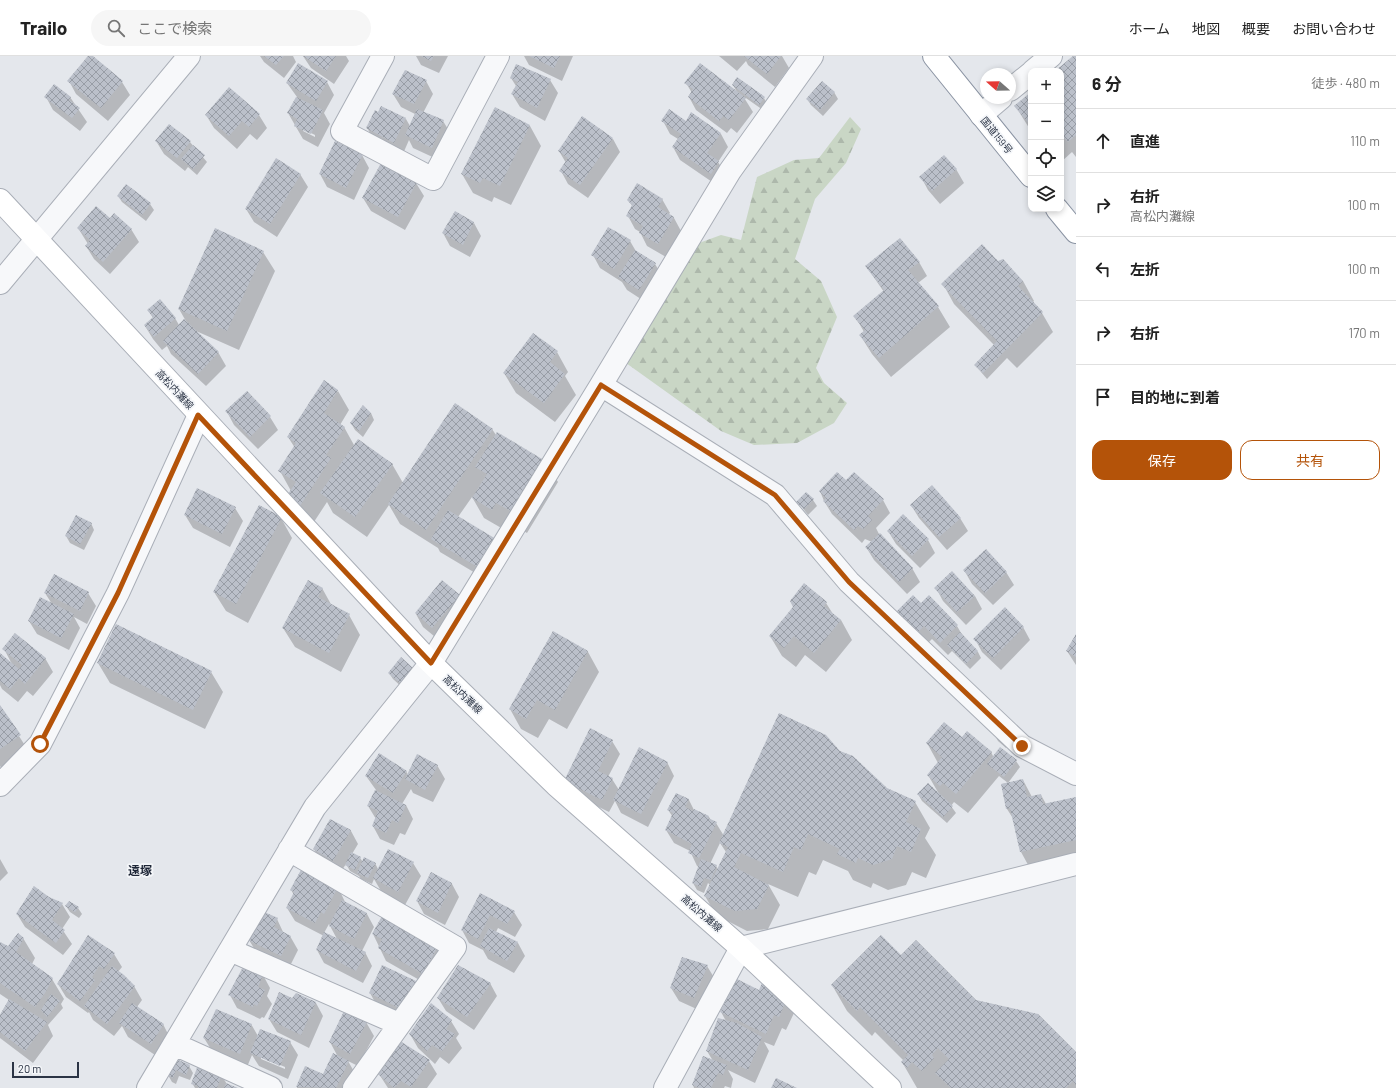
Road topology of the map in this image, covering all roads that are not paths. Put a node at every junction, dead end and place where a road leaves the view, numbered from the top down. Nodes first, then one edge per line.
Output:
1 (189, 56) edge
2 (383, 56) edge
3 (498, 56) edge
4 (812, 56) edge
5 (934, 56) edge
6 (1051, 56) edge
7 (1037, 68) edge
8 (1028, 75) edge
9 (1016, 85) edge
10 (994, 104) edge
11 (981, 114) junction
12 (1028, 172) edge
13 (0, 200) edge
14 (1059, 212) edge
15 (1076, 232) edge
16 (36, 240) junction
17 (0, 283) edge
18 (601, 385) junction
19 (198, 415) junction
20 (431, 663) junction
21 (1076, 774) edge
22 (0, 785) edge
23 (289, 850) junction
24 (1076, 864) edge
25 (741, 948) junction
26 (230, 950) junction
27 (399, 1024) junction
28 (174, 1044) junction
29 (148, 1088) edge
30 (271, 1088) edge
31 (354, 1088) edge
32 (665, 1088) edge
33 (890, 1088) edge

1 - 16 street
2 - 3 street
4 - 18 street
5 - 11 main road, 国道159号
6 - 7 street
8 - 9 street
10 - 11 street
11 - 12 main road, 国道159号
13 - 16 main road, 高松内灘線
14 - 15 main road
16 - 17 street
16 - 19 main road, 高松内灘線
18 - 20 street
18 - 21 street
19 - 20 main road, 高松内灘線
19 - 22 street
20 - 23 street
20 - 25 main road, 高松内灘線
23 - 26 street
23 - 27 street
24 - 25 street
25 - 32 street
25 - 33 main road, 高松内灘線
26 - 27 street
26 - 28 street
27 - 31 street
28 - 29 street
28 - 30 street

